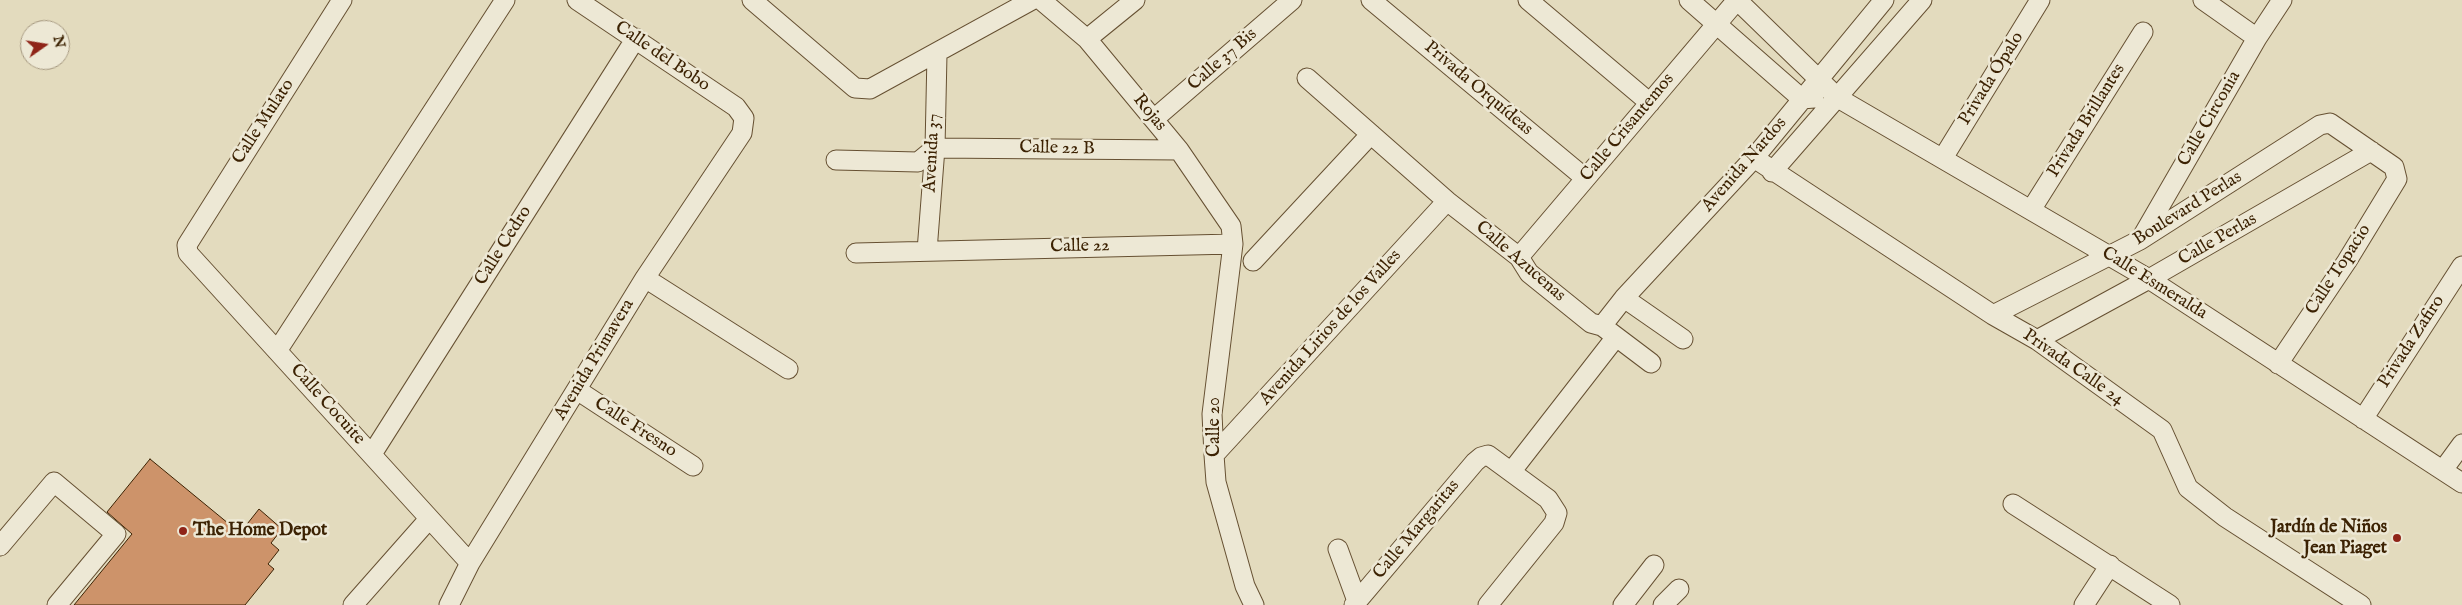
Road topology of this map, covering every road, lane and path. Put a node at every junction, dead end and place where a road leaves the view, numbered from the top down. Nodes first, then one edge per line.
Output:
1 (342, 0) edge
2 (505, 0) edge
3 (577, 0) edge
4 (752, 0) edge
5 (1032, 0) edge
6 (1041, 0) edge
7 (1135, 0) edge
8 (1292, 0) edge
9 (1371, 0) edge
10 (1528, 0) edge
11 (1689, 0) edge
12 (1737, 0) edge
13 (1884, 0) edge
14 (1922, 0) edge
15 (2040, 0) edge
16 (2203, 0) edge
17 (2282, 0) edge
18 (1716, 25) junction
19 (2144, 32) dead end
20 (636, 38) junction
21 (2257, 38) junction
22 (1088, 39) junction
23 (937, 54) junction
24 (1819, 77) junction
25 (1307, 78) dead end
26 (1838, 98) junction
27 (1802, 99) junction
28 (1650, 103) junction
29 (744, 118) joint
30 (1154, 119) junction
31 (1371, 134) junction
32 (934, 148) junction
33 (1179, 150) junction
34 (2371, 151) junction
35 (1754, 158) junction
36 (1943, 158) junction
37 (836, 160) dead end
38 (1772, 172) junction
39 (1585, 178) junction
40 (1448, 201) junction
41 (2031, 210) junction
42 (2140, 240) junction
43 (186, 244) joint
44 (1233, 244) junction
45 (927, 251) junction
46 (856, 253) dead end
47 (2110, 256) junction
48 (1519, 257) junction
49 (1253, 262) dead end
50 (2462, 266) edge
51 (645, 278) junction
52 (2150, 279) junction
53 (1624, 298) junction
54 (1993, 315) junction
55 (1609, 331) junction
56 (1683, 339) dead end
57 (2037, 340) junction
58 (277, 351) junction
59 (1651, 363) dead end
60 (2278, 364) junction
61 (788, 369) dead end
62 (577, 390) junction
63 (2363, 419) junction
64 (2462, 444) edge
65 (372, 454) junction
66 (1214, 456) junction
67 (693, 466) dead end
68 (2443, 470) junction
69 (1511, 472) junction
70 (2462, 483) edge
71 (2014, 504) dead end
72 (429, 519) junction
73 (0, 546) edge
74 (1338, 549) dead end
75 (470, 563) junction
76 (1654, 565) dead end
77 (2110, 565) junction
78 (1679, 589) dead end
79 (1355, 603) edge
80 (1627, 604) edge
81 (57, 605) edge
82 (354, 605) edge
83 (449, 605) edge
84 (1254, 605) edge
85 (1488, 605) edge
86 (1663, 605) edge
87 (2084, 605) edge
88 (2170, 605) edge
89 (2361, 605) edge

1 - 43 street, Calle Mulato
2 - 58 street
3 - 20 street, Calle del Bobo
4 - 23 street
5 - 23 street
6 - 22 street, Rojas
7 - 22 street
8 - 30 street, Calle 37 Bis
9 - 39 street, Privada Orquídeas
10 - 28 street
11 - 18 street
12 - 18 street, Calle Crisantemos
12 - 24 street
13 - 24 street, Avenida Nardos
14 - 26 street, Avenida Nardos
15 - 36 street, Privada Ópalo
16 - 21 street
17 - 21 street, Calle Circonia
18 - 27 street
18 - 28 street, Calle Crisantemos
19 - 41 street, Privada Brillantes
20 - 29 street, Calle del Bobo
20 - 65 street, Calle Cedro
21 - 42 street, Calle Circonia
22 - 30 street, Rojas
23 - 32 street, Avenida 37
24 - 26 street
24 - 27 street, Avenida Nardos
25 - 31 street, Calle Azucenas
26 - 27 street
26 - 36 street, Calle Esmeralda
26 - 38 street, Avenida Nardos
27 - 35 street, Avenida Nardos
28 - 39 street, Calle Crisantemos
29 - 51 street, Avenida Primavera
30 - 33 street, Rojas
31 - 40 street, Calle Azucenas
31 - 49 street
32 - 33 street, Calle 22 B
32 - 37 street
32 - 45 street, Avenida 37
33 - 44 street, Rojas
34 - 42 street, Boulevard Perlas
34 - 52 street, Calle Perlas
34 - 60 street, Calle Topacio
35 - 38 street, Privada Calle 24
35 - 53 street, Avenida Nardos
36 - 41 street, Calle Esmeralda
38 - 54 street, Privada Calle 24
39 - 48 street, Calle Crisantemos
40 - 48 street, Calle Azucenas
40 - 66 street, Avenida Lirios de los Valles
41 - 47 street, Calle Esmeralda
42 - 47 street, Boulevard Perlas
43 - 58 street, Calle Cocuite
44 - 45 street, Calle 22
44 - 66 street, Calle 20
45 - 46 street, Calle 22
47 - 52 street, Calle Esmeralda
47 - 54 street, Boulevard Perlas
48 - 55 street, Calle Azucenas
50 - 63 street, Privada Zafiro
51 - 61 street
51 - 62 street, Avenida Primavera
52 - 57 street, Calle Perlas
52 - 60 street, Calle Esmeralda
53 - 55 street, Avenida Nardos
53 - 56 street
54 - 57 street, Privada Calle 24
55 - 59 street, Calle Azucenas
55 - 69 street, Avenida Nardos
57 - 89 street, Privada Calle 24
58 - 65 street, Calle Cocuite
60 - 63 street, Calle Esmeralda
62 - 67 street, Calle Fresno
62 - 75 street, Avenida Primavera
63 - 68 street, Calle Esmeralda
64 - 68 street
65 - 72 street, Calle Cocuite
66 - 84 street, Calle 20
68 - 70 street, Calle Esmeralda
69 - 79 street, Calle Margaritas
69 - 85 street
71 - 77 street
72 - 75 street, Calle Cocuite
72 - 82 street
73 - 81 street
74 - 79 street
75 - 83 street, Avenida Primavera
76 - 80 street
77 - 87 street
77 - 88 street
78 - 86 street

